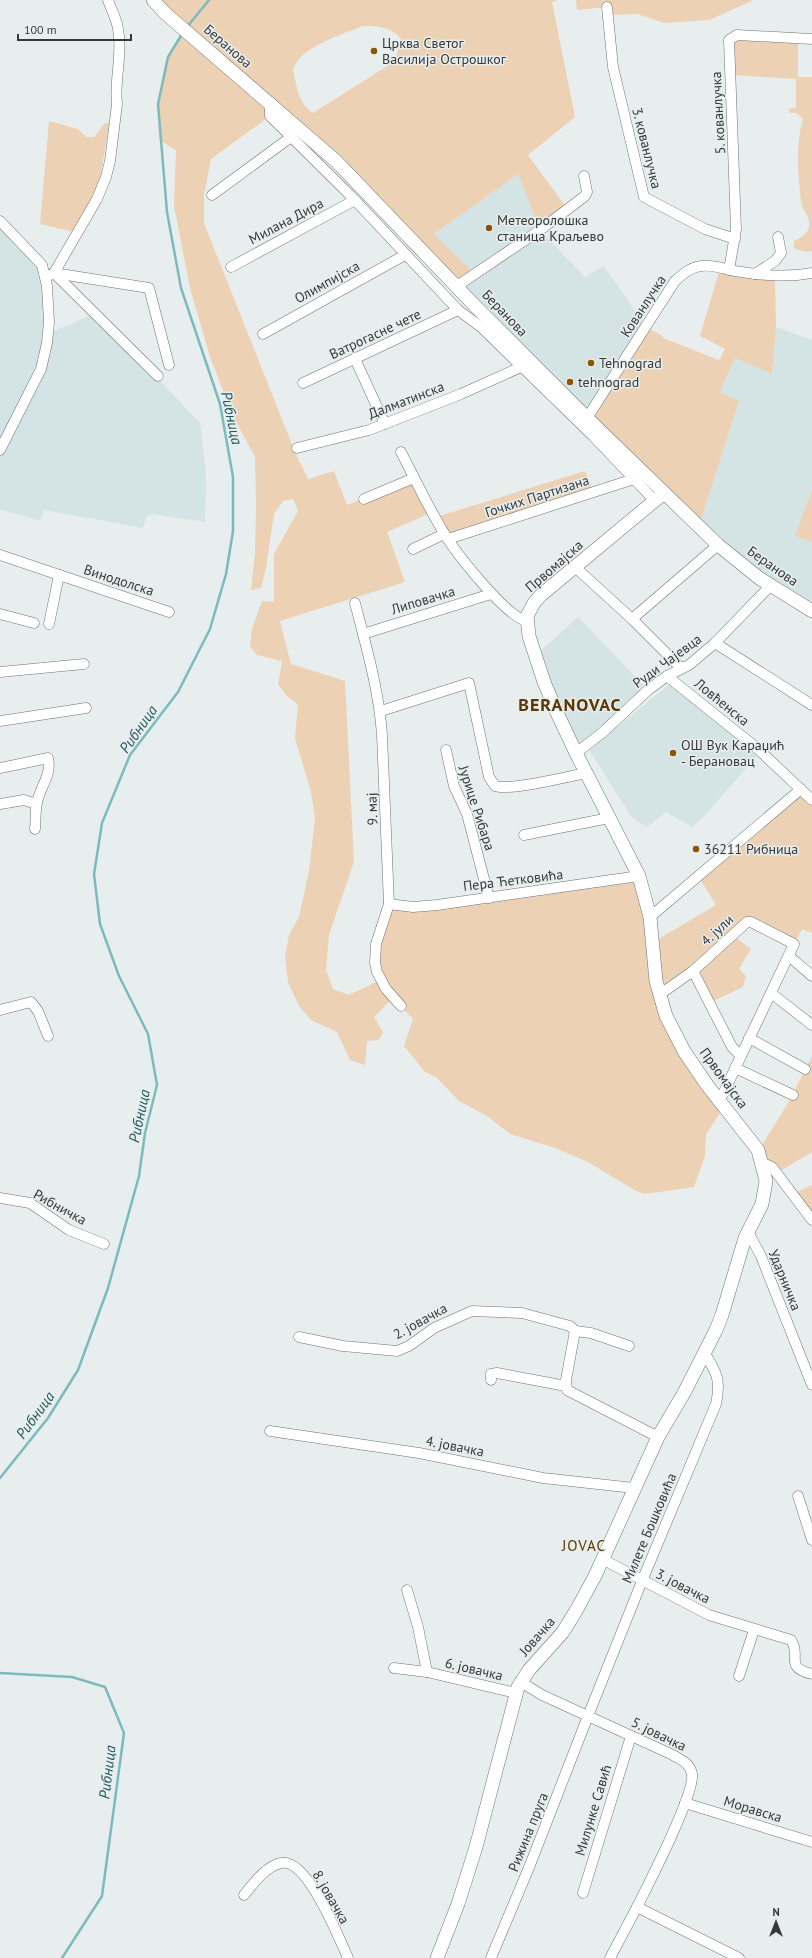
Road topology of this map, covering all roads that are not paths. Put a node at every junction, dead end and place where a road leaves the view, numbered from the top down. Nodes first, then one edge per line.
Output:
1 (108, 0) edge
2 (153, 0) edge
3 (608, 7) dead end
4 (812, 39) edge
5 (270, 102) junction
6 (291, 137) junction
7 (584, 176) dead end
8 (212, 195) dead end
9 (355, 200) junction
10 (0, 221) edge
11 (778, 237) dead end
12 (735, 239) junction
13 (405, 255) junction
14 (230, 267) dead end
15 (729, 270) junction
16 (812, 273) edge
17 (756, 274) junction
18 (50, 275) junction
19 (457, 286) junction
20 (458, 310) junction
21 (473, 313) junction
22 (264, 334) dead end
23 (355, 359) junction
24 (169, 366) dead end
25 (521, 367) junction
26 (158, 376) dead end
27 (303, 383) dead end
28 (587, 418) junction
29 (385, 424) junction
30 (297, 448) dead end
31 (0, 450) edge
32 (402, 452) dead end
33 (414, 478) junction
34 (634, 479) junction
35 (660, 497) junction
36 (364, 499) dead end
37 (446, 537) junction
38 (718, 545) junction
39 (413, 549) dead end
40 (0, 555) edge
41 (575, 568) junction
42 (59, 576) junction
43 (770, 586) junction
44 (491, 594) junction
45 (355, 603) dead end
46 (812, 611) edge
47 (169, 612) dead end
48 (0, 614) edge
49 (632, 619) junction
50 (527, 621) junction
51 (34, 623) dead end
52 (49, 624) dead end
53 (363, 634) junction
54 (715, 644) junction
55 (671, 658) junction
56 (84, 664) dead end
57 (682, 668) junction
58 (0, 672) edge
59 (669, 676) junction
60 (812, 705) edge
61 (86, 708) dead end
62 (381, 711) junction
63 (0, 721) edge
64 (446, 750) dead end
65 (576, 753) junction
66 (0, 768) edge
67 (586, 773) junction
68 (801, 789) junction
69 (812, 800) edge
70 (0, 804) edge
71 (36, 804) junction
72 (609, 818) junction
73 (36, 829) dead end
74 (524, 835) dead end
75 (639, 876) junction
76 (489, 898) junction
77 (389, 904) junction
78 (650, 917) junction
79 (789, 956) junction
80 (693, 972) junction
81 (812, 976) edge
82 (771, 992) junction
83 (659, 995) junction
84 (401, 1006) dead end
85 (0, 1010) edge
86 (812, 1025) edge
87 (48, 1036) dead end
88 (750, 1038) junction
89 (741, 1056) junction
90 (735, 1068) junction
91 (805, 1069) dead end
92 (793, 1095) dead end
93 (718, 1100) junction
94 (763, 1163) junction
95 (0, 1198) edge
96 (812, 1220) edge
97 (748, 1232) junction
98 (104, 1244) dead end
99 (575, 1331) junction
100 (299, 1338) dead end
101 (629, 1346) dead end
102 (704, 1352) junction
103 (491, 1380) dead end
104 (812, 1384) edge
105 (566, 1386) junction
106 (270, 1431) dead end
107 (658, 1437) junction
108 (634, 1488) junction
109 (798, 1496) dead end
110 (812, 1540) edge
111 (602, 1559) junction
112 (642, 1581) junction
113 (407, 1590) dead end
114 (754, 1630) junction
115 (394, 1668) dead end
116 (427, 1672) junction
117 (812, 1674) edge
118 (739, 1676) dead end
119 (518, 1688) junction
120 (588, 1716) junction
121 (631, 1736) junction
122 (685, 1803) junction
123 (812, 1842) edge
124 (583, 1893) dead end
125 (244, 1894) dead end
126 (637, 1907) junction
127 (348, 1958) edge
128 (437, 1958) edge
129 (491, 1958) edge
130 (610, 1958) edge
131 (739, 1958) edge

1 - 18 street
2 - 5 main road, Беранова
3 - 12 street, 3. кованлучка
4 - 12 street, 5. кованлучка
5 - 6 street, Беранова
5 - 19 main road, Беранова
6 - 8 street
6 - 9 street, Беранова
7 - 19 street
9 - 13 street, Беранова
9 - 14 street, Милана Дира
10 - 18 street
11 - 17 street
12 - 15 street, 5. кованлучка
13 - 20 street, Беранова
13 - 22 street, Олимпијска
15 - 17 street, Кованлучка
15 - 28 street, Кованлучка
16 - 17 street, Кованлучка
18 - 24 street
18 - 26 street
18 - 31 street
19 - 21 main road, Беранова
20 - 21 street, Беранова
20 - 23 street, Ватрогасне чете
21 - 25 street, Беранова
21 - 28 main road, Беранова
23 - 27 street, Ватрогасне чете
23 - 29 street
25 - 29 street, Далматинска
25 - 34 street, Беранова
28 - 35 main road, Беранова
29 - 30 street, Далматинска
32 - 33 street
33 - 36 street
33 - 37 street
34 - 35 street, Беранова
34 - 37 street, Гочких Партизана
35 - 38 main road, Беранова
35 - 41 main road, Првомајска
37 - 39 street, Гочких Партизана
37 - 44 street
38 - 43 main road, Беранова
38 - 49 street
40 - 42 street, Винодолска
41 - 49 street, Ловћенска
41 - 50 main road, Првомајска
42 - 47 street, Винодолска
42 - 52 street
43 - 46 main road, Беранова
43 - 54 street, Руди Чајевца
44 - 50 street
44 - 53 street, Липовачка
45 - 53 street, 9. мај
48 - 51 street
49 - 55 street, Ловћенска
50 - 65 main road, Првомајска
53 - 62 street, 9. мај
54 - 57 street, Руди Чајевца
54 - 60 street
55 - 57 street, Ловћенска
55 - 59 street
56 - 58 street
57 - 59 street, Руди Чајевца
59 - 65 street, Руди Чајевца
59 - 68 street, Ловћенска
61 - 63 street
62 - 67 street
62 - 77 street, 9. мај
64 - 76 street, Јурице Рибара
65 - 67 main road, Првомајска
66 - 71 street
67 - 72 main road, Првомајска
68 - 69 street, Ловћенска
68 - 78 street
70 - 71 street
71 - 73 street
72 - 74 street
72 - 75 main road, Првомајска
75 - 76 street, Пера Ћетковића
75 - 78 main road, Првомајска
76 - 77 street, Пера Ћетковића
77 - 84 street, 9. мај
78 - 83 main road, Првомајска
79 - 80 street, 4. јули
79 - 81 street
79 - 82 street
80 - 83 street, 4. јули
80 - 89 street
82 - 86 street
82 - 88 street
83 - 93 main road, Првомајска
85 - 87 street
88 - 89 street
88 - 91 street
89 - 90 street
90 - 92 street, Првомајска
90 - 93 street
93 - 94 main road, Првомајска
94 - 96 street
94 - 97 main road, Првомајска
95 - 98 street, Рибничка
97 - 102 main road, Првомајска
97 - 104 street, Ударничка
99 - 100 street, 2. јовачка
99 - 101 street, 2. јовачка
99 - 105 street
102 - 107 main road, Јовачка
102 - 112 street, Милете Бошковића
103 - 105 street
105 - 107 street
106 - 108 street, 4. јовачка
107 - 108 main road, Јовачка
108 - 111 main road, Јовачка
109 - 110 street
111 - 112 street, 3. јовачка
111 - 119 main road, Јовачка
112 - 114 street, 3. јовачка
112 - 120 street, Милете Бошковића
113 - 116 street, 6. јовачка
114 - 117 street, 3. јовачка
114 - 118 street
115 - 116 street, 6. јовачка
116 - 119 street, 6. јовачка
119 - 120 street, 5. јовачка
119 - 128 main road, Јовачка
120 - 121 street, 5. јовачка
120 - 129 street, Рижина пруга
121 - 122 street, 5. јовачка
121 - 124 street, Милунке Савић
122 - 123 street, Моравска
122 - 126 street, 5. јовачка
125 - 127 street, 8. јовачка
126 - 130 street, 5. јовачка
126 - 131 street

